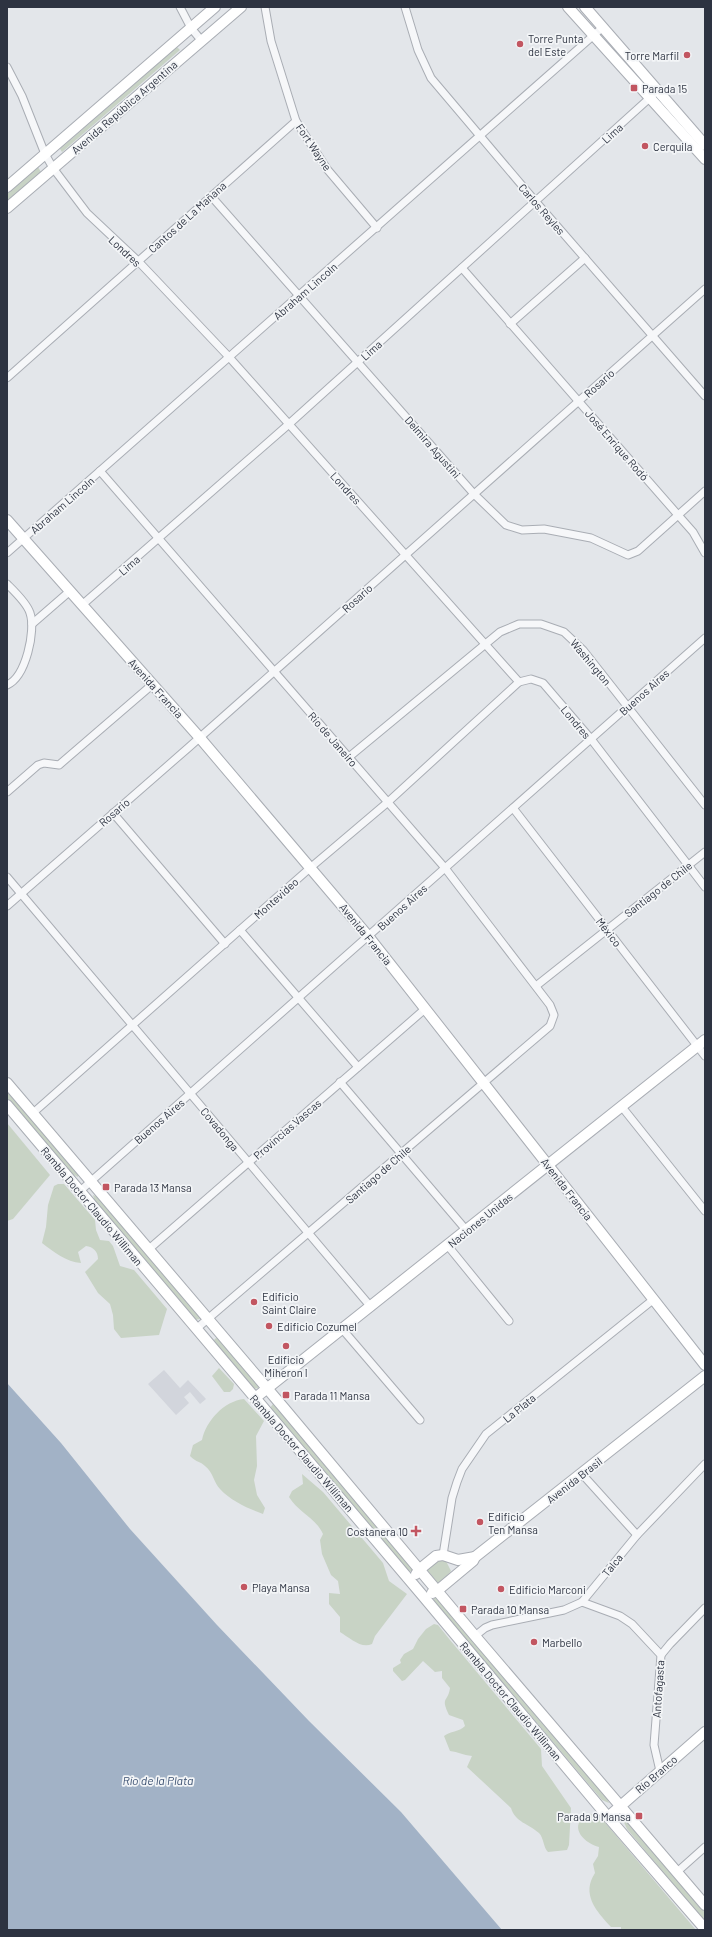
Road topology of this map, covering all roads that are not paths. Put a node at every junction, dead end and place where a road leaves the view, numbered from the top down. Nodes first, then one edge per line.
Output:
1 (180, 7) edge
2 (215, 7) edge
3 (241, 7) edge
4 (265, 7) edge
5 (405, 7) edge
6 (568, 7) edge
7 (585, 7) edge
8 (603, 27) junction
9 (191, 28) junction
10 (594, 36) junction
11 (201, 40) junction
12 (7, 67) edge
13 (654, 94) junction
14 (296, 120) junction
15 (480, 137) junction
16 (705, 145) edge
17 (45, 154) junction
18 (705, 159) edge
19 (54, 168) junction
20 (7, 187) edge
21 (211, 196) junction
22 (536, 202) junction
23 (7, 208) edge
24 (377, 228) junction
25 (585, 258) junction
26 (138, 261) junction
27 (462, 268) junction
28 (705, 289) edge
29 (299, 296) junction
30 (510, 324) junction
31 (652, 335) junction
32 (230, 357) junction
33 (358, 362) junction
34 (7, 378) edge
35 (705, 396) edge
36 (578, 401) junction
37 (289, 424) junction
38 (100, 471) junction
39 (705, 491) edge
40 (474, 494) junction
41 (678, 515) junction
42 (7, 520) edge
43 (24, 539) junction
44 (159, 539) junction
45 (705, 552) edge
46 (7, 553) edge
47 (406, 555) junction
48 (7, 584) edge
49 (70, 591) junction
50 (82, 605) junction
51 (32, 624) junction
52 (705, 638) edge
53 (485, 645) junction
54 (274, 671) junction
55 (518, 682) junction
56 (152, 684) junction
57 (7, 685) edge
58 (627, 707) junction
59 (200, 738) junction
60 (591, 739) junction
61 (349, 757) junction
62 (7, 792) edge
63 (388, 802) junction
64 (705, 805) edge
65 (513, 808) junction
66 (113, 813) junction
67 (705, 852) edge
68 (688, 866) junction
69 (310, 868) junction
70 (446, 868) junction
71 (7, 877) edge
72 (705, 887) edge
73 (21, 893) junction
74 (7, 906) edge
75 (607, 929) junction
76 (240, 930) junction
77 (368, 936) junction
78 (225, 944) junction
79 (536, 986) junction
80 (298, 998) junction
81 (425, 1009) junction
82 (554, 1015) joint
83 (132, 1026) junction
84 (701, 1043) edge
85 (705, 1056) edge
86 (358, 1067) junction
87 (7, 1082) edge
88 (340, 1082) junction
89 (484, 1083) junction
90 (190, 1094) junction
91 (7, 1106) edge
92 (622, 1107) junction
93 (33, 1113) junction
94 (401, 1154) junction
95 (248, 1162) junction
96 (548, 1165) junction
97 (91, 1181) junction
98 (80, 1191) junction
99 (705, 1211) edge
100 (467, 1230) junction
101 (308, 1233) junction
102 (448, 1246) junction
103 (149, 1249) junction
104 (654, 1299) junction
105 (371, 1308) junction
106 (208, 1319) junction
107 (508, 1321) dead end
108 (196, 1329) junction
109 (342, 1330) junction
110 (705, 1364) edge
111 (705, 1376) edge
112 (267, 1388) junction
113 (255, 1398) junction
114 (420, 1420) dead end
115 (705, 1464) edge
116 (582, 1474) junction
117 (637, 1535) junction
118 (448, 1557) junction
119 (475, 1557) junction
120 (420, 1569) junction
121 (456, 1576) junction
122 (412, 1582) junction
123 (437, 1591) junction
124 (424, 1596) junction
125 (582, 1602) junction
126 (705, 1608) edge
127 (475, 1636) junction
128 (661, 1655) junction
129 (705, 1732) edge
130 (660, 1771) junction
131 (620, 1806) junction
132 (608, 1817) junction
133 (705, 1847) edge
134 (676, 1872) junction
135 (705, 1905) edge
136 (705, 1929) edge

1 - 9 street
2 - 9 street, Avenida República Argentina
3 - 11 street, Avenida República Argentina
4 - 14 street, Fort Wayne
5 - 15 street, Carlos Reyles
6 - 10 street
7 - 8 street
8 - 10 street, Abraham Lincoln
8 - 13 street
9 - 11 street
9 - 17 street, Avenida República Argentina
10 - 13 street
10 - 15 street, Abraham Lincoln
11 - 19 street, Avenida República Argentina
12 - 17 street, Londres
13 - 16 street
13 - 18 street
13 - 22 street, Lima
14 - 21 street, Cantos de La Mañana
14 - 24 street, Fort Wayne
15 - 22 street, Carlos Reyles
15 - 24 street, Abraham Lincoln
17 - 19 street, Londres
17 - 20 street, Avenida República Argentina
19 - 23 street, Avenida República Argentina
19 - 26 street, Londres
21 - 26 street, Cantos de La Mañana
21 - 29 street, Delmira Agustini
22 - 25 street, Carlos Reyles
22 - 27 street, Lima
24 - 29 street, Abraham Lincoln
25 - 30 street
25 - 31 street, Carlos Reyles
26 - 32 street, Londres
26 - 34 street, Cantos de La Mañana
27 - 30 street, José Enrique Rodó
27 - 33 street, Lima
28 - 31 street, Rosario
29 - 32 street, Abraham Lincoln
29 - 33 street, Delmira Agustini
30 - 36 street, José Enrique Rodó
31 - 35 street, Carlos Reyles
31 - 36 street, Rosario
32 - 37 street, Londres
32 - 38 street, Abraham Lincoln
33 - 37 street, Lima
33 - 40 street, Delmira Agustini
36 - 40 street, Rosario
36 - 41 street, José Enrique Rodó
37 - 44 street, Lima
37 - 47 street, Londres
38 - 43 street, Abraham Lincoln
38 - 44 street, Rio de Janeiro
39 - 41 street, Delmira Agustini
40 - 41 street, Delmira Agustini
40 - 47 street, Rosario
41 - 45 street, José Enrique Rodó
42 - 43 street, Avenida Francia
43 - 46 street, Abraham Lincoln
43 - 49 street, Avenida Francia
44 - 50 street, Lima
44 - 54 street, Rio de Janeiro
47 - 53 street, Londres
47 - 54 street, Rosario
48 - 51 street
49 - 50 street, Avenida Francia
49 - 51 street
50 - 56 street, Avenida Francia
51 - 57 street
52 - 58 street, Buenos Aires
53 - 55 street, Londres
53 - 58 street, Washington
53 - 61 street, Washington
54 - 59 street, Rosario
54 - 61 street, Rio de Janeiro
55 - 60 street, Londres
55 - 63 street, Montevideo
56 - 59 street, Avenida Francia
56 - 62 street
58 - 60 street, Buenos Aires
58 - 64 street, Washington
59 - 66 street, Rosario
59 - 69 street, Avenida Francia
60 - 65 street, Buenos Aires
60 - 68 street, Londres
61 - 63 street, Rio de Janeiro
63 - 69 street, Montevideo
63 - 70 street, Rio de Janeiro
65 - 70 street, Buenos Aires
65 - 75 street, México
66 - 73 street, Rosario
66 - 78 street
67 - 68 street, Santiago de Chile
68 - 72 street, Londres
68 - 75 street, Santiago de Chile
69 - 76 street, Montevideo
69 - 77 street, Avenida Francia
70 - 77 street, Buenos Aires
70 - 79 street, Rio de Janeiro
71 - 73 street, Covadonga
73 - 74 street, Rosario
73 - 83 street, Covadonga
75 - 79 street, Santiago de Chile
75 - 84 street, México
76 - 78 street, Montevideo
76 - 80 street
77 - 80 street, Buenos Aires
77 - 81 street, Avenida Francia
78 - 83 street, Montevideo
79 - 82 street, Rio de Janeiro
80 - 86 street
80 - 90 street, Buenos Aires
81 - 86 street, Provincias Vascas
81 - 89 street, Avenida Francia
82 - 89 street, Santiago de Chile
83 - 90 street, Covadonga
83 - 93 street, Montevideo
84 - 85 street, México
84 - 92 street, Naciones Unidas
86 - 88 street, Provincias Vascas
87 - 93 street, Rambla Doctor Claudio Williman
88 - 94 street
88 - 95 street, Provincias Vascas
89 - 94 street, Santiago de Chile
89 - 96 street, Avenida Francia
90 - 95 street, Covadonga
90 - 97 street, Buenos Aires
91 - 98 street, Rambla Doctor Claudio Williman
92 - 96 street, Naciones Unidas
92 - 99 street
93 - 97 street, Rambla Doctor Claudio Williman
94 - 100 street
94 - 101 street, Santiago de Chile
95 - 101 street, Covadonga
95 - 103 street, Provincias Vascas
96 - 100 street, Naciones Unidas
96 - 104 street, Avenida Francia
97 - 98 street, Buenos Aires
97 - 103 street, Rambla Doctor Claudio Williman
98 - 108 street, Rambla Doctor Claudio Williman
100 - 102 street, Naciones Unidas
101 - 105 street, Covadonga
101 - 106 street, Santiago de Chile
102 - 105 street, Naciones Unidas
102 - 107 street
103 - 106 street, Rambla Doctor Claudio Williman
104 - 110 street, Avenida Francia
104 - 118 street, La Plata
105 - 109 street, Naciones Unidas
106 - 108 street, Santiago de Chile
106 - 112 street, Rambla Doctor Claudio Williman
108 - 113 street, Rambla Doctor Claudio Williman
109 - 112 street, Naciones Unidas
109 - 114 street
111 - 116 street, Avenida Brasil
112 - 113 street, Naciones Unidas
112 - 120 street, Rambla Doctor Claudio Williman
113 - 122 street, Rambla Doctor Claudio Williman
115 - 117 street, Talca
116 - 117 street
116 - 119 street, Avenida Brasil
117 - 125 street, Talca
118 - 119 street
118 - 120 street
118 - 121 street
119 - 121 street, Avenida Brasil
120 - 122 street
120 - 123 street, Rambla Doctor Claudio Williman
121 - 123 street, Avenida Brasil
122 - 124 street, Rambla Doctor Claudio Williman
123 - 124 street, Avenida Brasil
123 - 127 street, Rambla Doctor Claudio Williman
124 - 132 street, Rambla Doctor Claudio Williman
125 - 127 street, Talca
125 - 128 street, Antofagasta
126 - 128 street
127 - 131 street, Rambla Doctor Claudio Williman
128 - 130 street, Antofagasta
129 - 130 street, Río Branco
130 - 131 street, Río Branco
131 - 132 street, Río Branco
131 - 134 street, Rambla Doctor Claudio Williman
132 - 136 street, Rambla Doctor Claudio Williman
133 - 134 street
134 - 135 street, Rambla Doctor Claudio Williman

